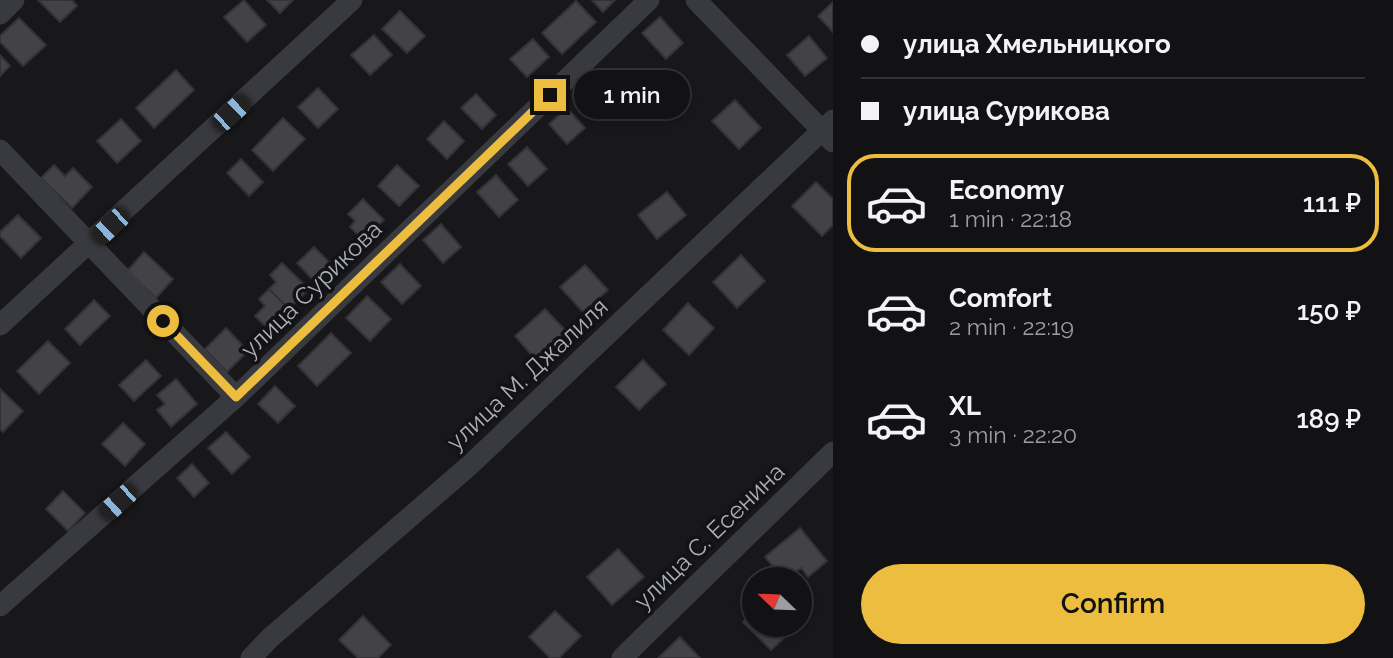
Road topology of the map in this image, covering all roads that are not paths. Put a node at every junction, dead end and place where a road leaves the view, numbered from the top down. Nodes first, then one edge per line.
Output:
1 (14, 0) edge
2 (352, 0) edge
3 (649, 0) edge
4 (696, 0) edge
5 (0, 14) edge
6 (829, 130) edge
7 (0, 150) edge
8 (90, 244) junction
9 (0, 325) edge
10 (236, 397) junction
11 (833, 452) edge
12 (0, 606) edge
13 (251, 658) edge
14 (622, 658) edge

1 - 5 street
2 - 8 street
3 - 10 street, улица Сурикова
4 - 6 street
6 - 13 street, улица М. Джалиля
7 - 8 street
8 - 9 street
8 - 10 street
10 - 12 street, улица Сурикова
11 - 14 street, улица С. Есенина

